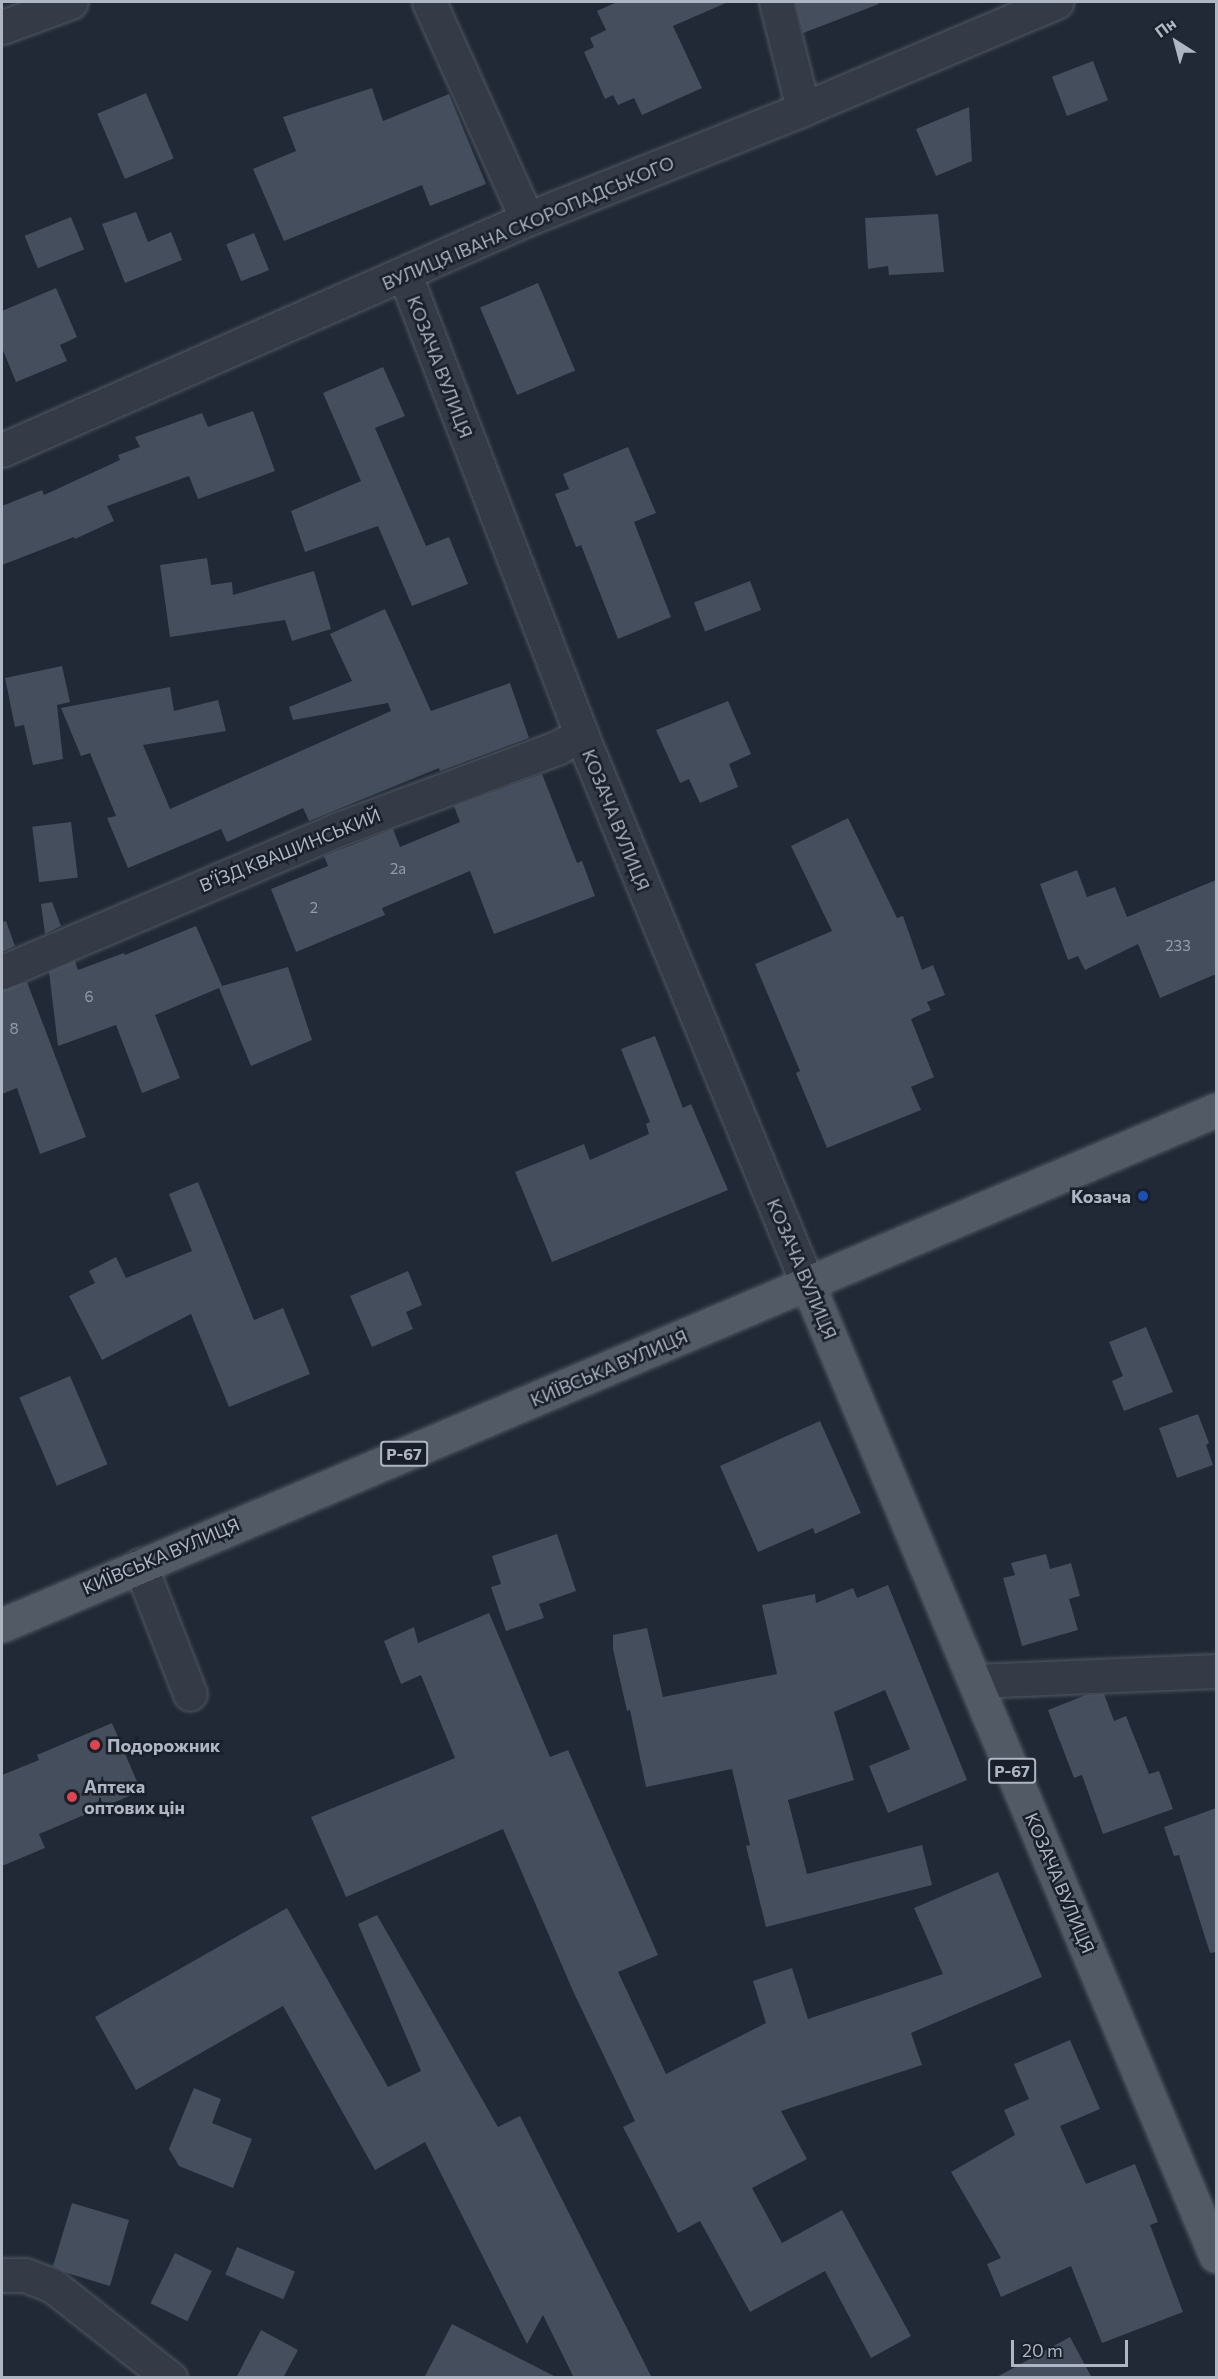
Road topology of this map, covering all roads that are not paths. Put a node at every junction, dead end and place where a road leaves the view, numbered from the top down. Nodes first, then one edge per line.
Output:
1 (71, 2) edge
2 (429, 2) edge
3 (776, 2) edge
4 (1056, 2) edge
5 (2, 27) edge
6 (803, 109) junction
7 (527, 219) junction
8 (405, 275) junction
9 (2, 450) edge
10 (581, 734) junction
11 (2, 972) edge
12 (1216, 1110) edge
13 (808, 1285) junction
14 (140, 1565) junction
15 (2, 1625) edge
16 (1216, 1671) edge
17 (975, 1681) junction
18 (190, 1694) dead end
19 (1216, 2256) edge
20 (2, 2275) edge
21 (170, 2378) edge

1 - 5 street
2 - 7 street
3 - 6 street
4 - 6 street, ВУЛИЦЯ ІВАНА СКОРОПАДСЬКОГО
6 - 7 street, ВУЛИЦЯ ІВАНА СКОРОПАДСЬКОГО
7 - 8 street, ВУЛИЦЯ ІВАНА СКОРОПАДСЬКОГО
8 - 9 street, ВУЛИЦЯ ІВАНА СКОРОПАДСЬКОГО
8 - 10 street, КОЗАЧА ВУЛИЦЯ
10 - 11 street, В’ЇЗД КВАШИНСЬКИЙ
10 - 13 street, КОЗАЧА ВУЛИЦЯ
12 - 13 main road, КИЇВСЬКА ВУЛИЦЯ
13 - 14 main road, КИЇВСЬКА ВУЛИЦЯ / Р-67
13 - 17 main road, КОЗАЧА ВУЛИЦЯ / Р-67
14 - 15 main road, КИЇВСЬКА ВУЛИЦЯ / Р-67
14 - 18 street
16 - 17 street
17 - 19 main road, КОЗАЧА ВУЛИЦЯ / Р-67
20 - 21 street

